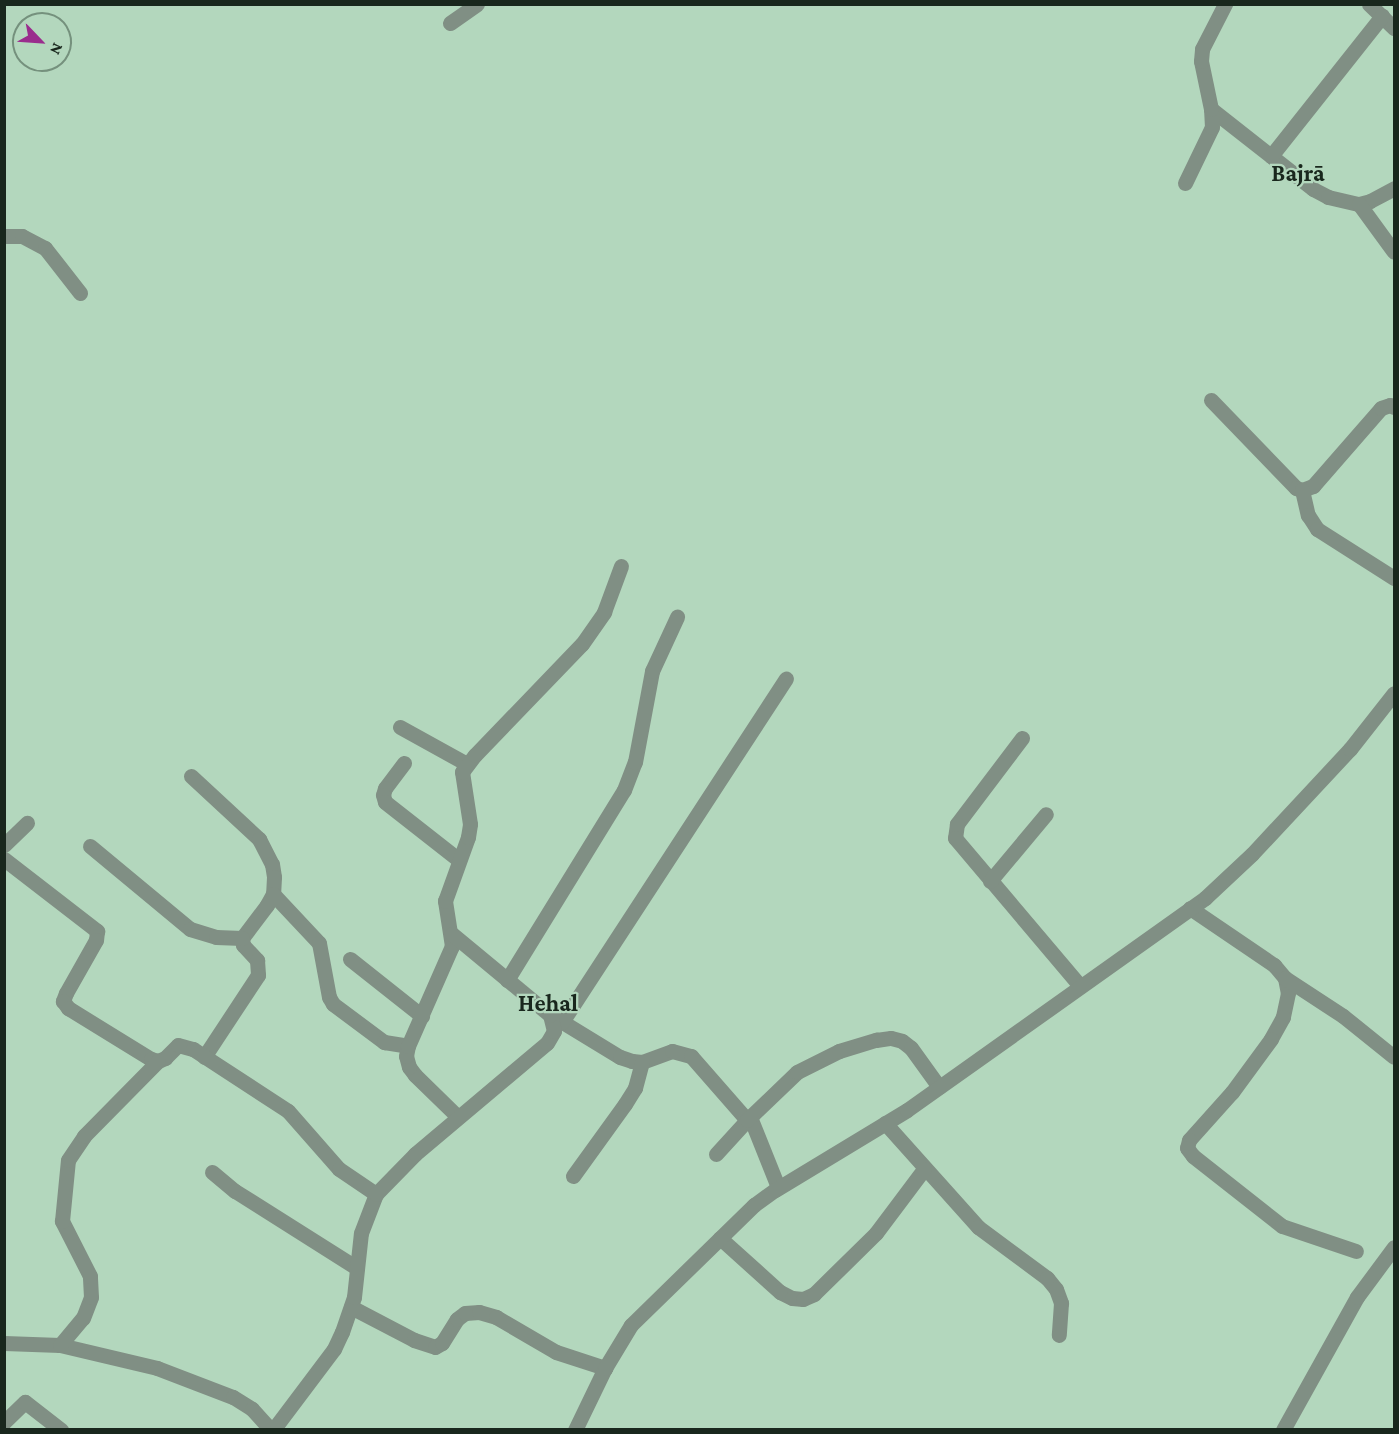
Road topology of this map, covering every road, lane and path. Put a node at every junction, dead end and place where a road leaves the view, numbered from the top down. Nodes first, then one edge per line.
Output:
1 (477, 4) edge
2 (1225, 4) edge
3 (1369, 4) edge
4 (1382, 16) junction
5 (450, 23) dead end
6 (1395, 28) edge
7 (1211, 109) junction
8 (1271, 156) junction
9 (1185, 183) dead end
10 (1395, 188) edge
11 (1359, 204) junction
12 (4, 236) edge
13 (1395, 252) edge
14 (80, 293) dead end
15 (1211, 400) dead end
16 (1395, 407) edge
17 (1302, 490) junction
18 (621, 566) dead end
19 (1395, 578) edge
20 (677, 618) dead end
21 (786, 680) dead end
22 (1395, 693) edge
23 (399, 727) dead end
24 (1022, 738) dead end
25 (404, 763) dead end
26 (467, 764) junction
27 (191, 776) dead end
28 (1046, 814) dead end
29 (27, 823) dead end
30 (4, 845) edge
31 (90, 846) dead end
32 (4, 859) edge
33 (459, 860) junction
34 (990, 881) junction
35 (273, 894) junction
36 (1190, 908) junction
37 (452, 934) junction
38 (242, 938) junction
39 (350, 959) dead end
40 (1285, 978) junction
41 (507, 980) junction
42 (1080, 986) junction
43 (422, 1016) junction
44 (556, 1019) junction
45 (408, 1046) junction
46 (204, 1057) junction
47 (1395, 1057) edge
48 (158, 1061) junction
49 (642, 1062) junction
50 (939, 1087) junction
51 (458, 1117) junction
52 (748, 1119) junction
53 (885, 1123) junction
54 (716, 1154) dead end
55 (924, 1169) junction
56 (212, 1173) dead end
57 (573, 1176) dead end
58 (778, 1187) junction
59 (376, 1194) junction
60 (720, 1238) junction
61 (1395, 1247) edge
62 (1356, 1251) dead end
63 (357, 1268) junction
64 (351, 1307) junction
65 (1059, 1335) dead end
66 (4, 1343) edge
67 (60, 1346) junction
68 (605, 1368) junction
69 (4, 1422) edge
70 (61, 1430) edge
71 (272, 1430) edge
72 (575, 1430) edge
73 (1283, 1430) edge

1 - 5 street
2 - 7 street
3 - 4 street
4 - 6 street
4 - 8 street
7 - 8 street
7 - 9 street
8 - 11 street
10 - 11 street
11 - 13 street
12 - 14 street
15 - 17 street
16 - 17 street
17 - 19 street
18 - 26 street
20 - 41 street
21 - 44 street
22 - 36 street
23 - 26 street
24 - 34 street
25 - 33 street
26 - 33 street
27 - 35 street
28 - 34 street
29 - 30 street
31 - 38 street
32 - 48 street
33 - 37 street
34 - 42 street
35 - 38 street
35 - 45 street
36 - 40 street
36 - 42 street
37 - 41 street
37 - 43 street
38 - 46 street
39 - 43 street
40 - 47 street
40 - 62 street
41 - 44 street
42 - 50 street
43 - 45 street
44 - 49 street
44 - 51 street
45 - 51 street
46 - 48 street
46 - 59 street
48 - 67 street
49 - 52 street
49 - 57 street
50 - 52 street
50 - 53 street
51 - 59 street
52 - 54 street
52 - 58 street
53 - 55 street
53 - 58 street
55 - 60 street
55 - 65 street
56 - 63 street
58 - 60 street
59 - 63 street
60 - 68 street
61 - 73 street
63 - 64 street
64 - 68 street
64 - 71 street
66 - 67 street
67 - 71 street
68 - 72 street
69 - 70 street

